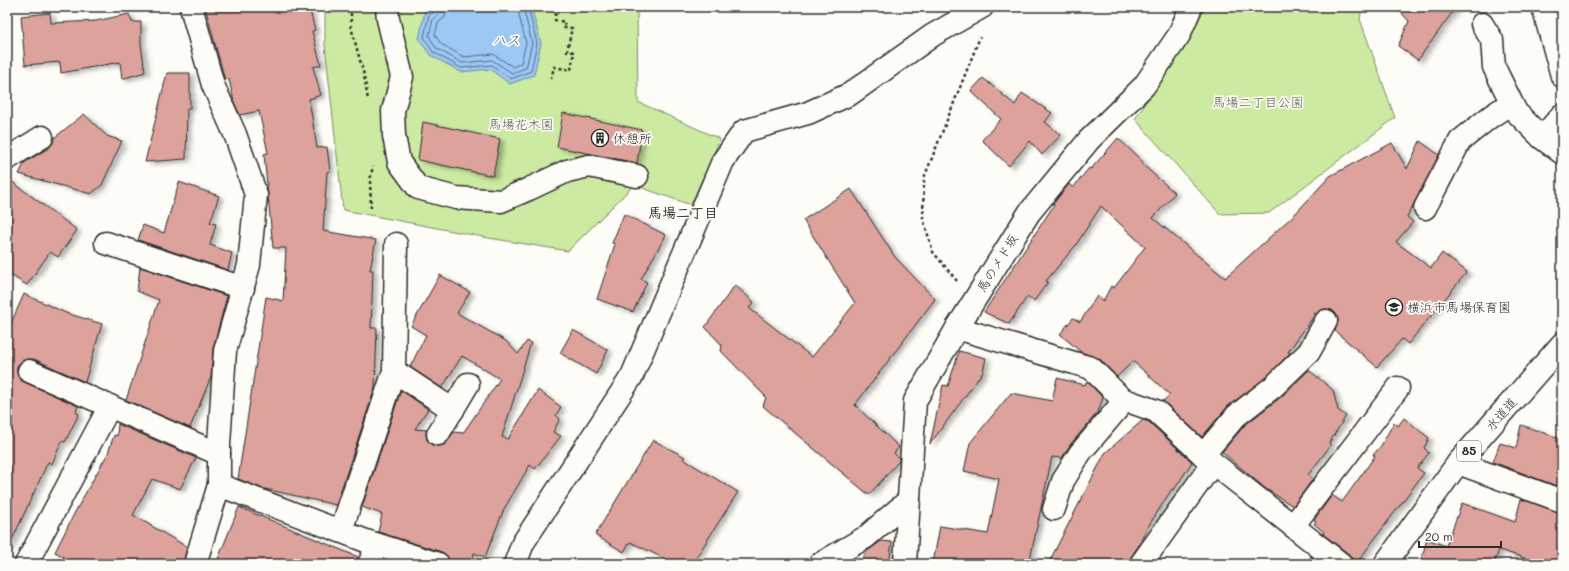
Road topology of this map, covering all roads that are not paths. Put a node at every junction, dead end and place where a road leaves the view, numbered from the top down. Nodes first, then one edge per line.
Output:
1 (191, 7) edge
2 (387, 7) edge
3 (982, 7) edge
4 (1191, 7) edge
5 (1543, 7) edge
6 (1482, 24) dead end
7 (1562, 76) edge
8 (1511, 103) junction
9 (1562, 115) edge
10 (42, 137) dead end
11 (1542, 138) junction
12 (1562, 153) edge
13 (7, 159) edge
14 (637, 176) dead end
15 (1425, 208) dead end
16 (106, 243) dead end
17 (396, 244) dead end
18 (243, 288) junction
19 (1326, 321) dead end
20 (957, 328) junction
21 (1562, 344) edge
22 (29, 371) dead end
23 (394, 371) junction
24 (468, 384) dead end
25 (1398, 388) dead end
26 (1124, 400) junction
27 (110, 406) junction
28 (454, 410) junction
29 (438, 434) dead end
30 (220, 454) junction
31 (1208, 459) junction
32 (1458, 463) junction
33 (219, 485) junction
34 (909, 500) junction
35 (1562, 501) edge
36 (1054, 509) dead end
37 (1293, 526) junction
38 (341, 531) junction
39 (378, 545) junction
40 (26, 564) edge
41 (195, 564) edge
42 (369, 564) edge
43 (438, 564) edge
44 (515, 564) edge
45 (820, 564) edge
46 (905, 564) edge
47 (1141, 564) edge
48 (1341, 564) edge
49 (1385, 564) edge

1 - 18 street
2 - 14 street
3 - 44 street
4 - 20 street, 馬のメド坂
5 - 7 street
6 - 8 street
8 - 11 street
8 - 15 street
9 - 11 street
10 - 13 street
11 - 12 street
16 - 18 street
17 - 23 street
18 - 30 street
19 - 31 street
20 - 26 street
20 - 34 street, 馬のメド坂
21 - 32 street, 水道道 / 85
22 - 27 street
23 - 28 street
23 - 38 street
24 - 28 street
25 - 37 street
26 - 31 street
26 - 36 street
27 - 30 street
27 - 40 street
28 - 29 street
30 - 33 street
31 - 37 street
31 - 47 street
32 - 35 street
32 - 49 street, 水道道 / 85
33 - 38 street
33 - 41 street
34 - 45 street
34 - 46 street, 馬のメド坂
37 - 48 street
38 - 39 street
39 - 42 street
39 - 43 street

